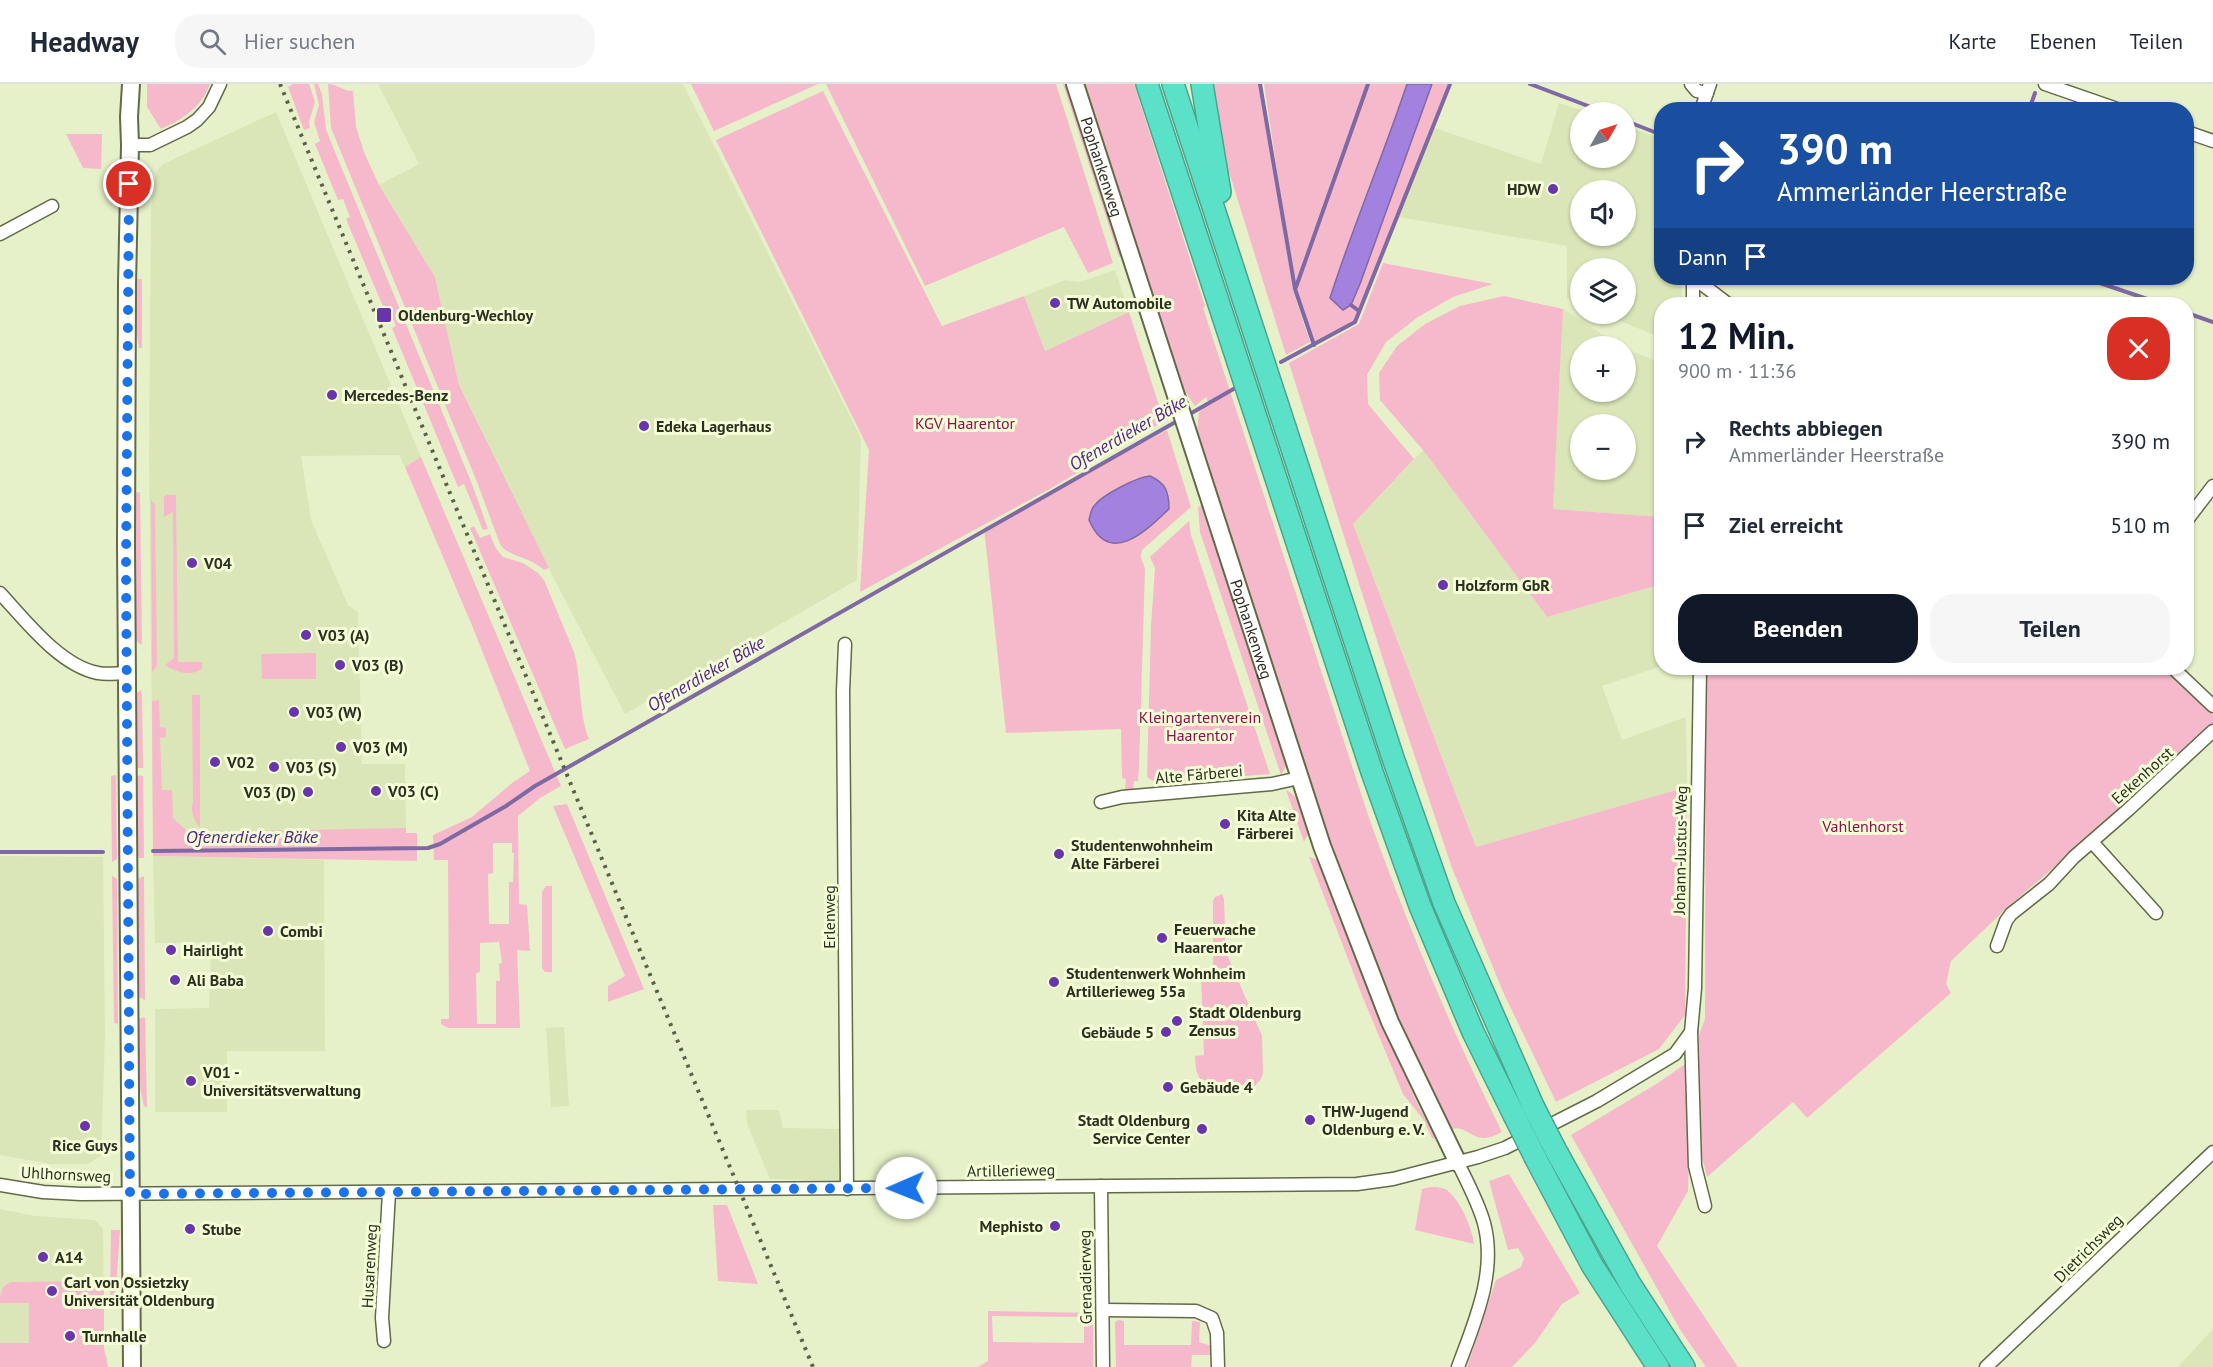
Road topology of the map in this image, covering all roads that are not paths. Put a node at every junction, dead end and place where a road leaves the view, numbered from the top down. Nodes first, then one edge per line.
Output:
1 (131, 84) edge
2 (220, 84) edge
3 (1075, 84) edge
4 (1147, 84) edge
5 (1173, 84) edge
6 (1202, 84) edge
7 (1691, 84) edge
8 (2045, 84) edge
9 (1709, 88) edge
10 (2097, 102) edge
11 (2194, 134) edge
12 (2213, 141) edge
13 (130, 145) junction
14 (52, 206) dead end
15 (0, 234) edge
16 (1225, 240) junction
17 (1702, 285) edge
18 (1719, 297) edge
19 (2213, 486) edge
20 (2194, 511) edge
21 (0, 593) edge
22 (845, 644) dead end
23 (126, 673) junction
24 (1700, 675) edge
25 (2181, 675) edge
26 (2213, 706) edge
27 (2213, 731) edge
28 (1299, 778) junction
29 (1101, 802) dead end
30 (2092, 842) junction
31 (2156, 913) dead end
32 (1997, 946) dead end
33 (1691, 1032) junction
34 (2213, 1152) edge
35 (1458, 1163) junction
36 (0, 1185) edge
37 (1101, 1186) junction
38 (847, 1189) junction
39 (389, 1192) junction
40 (130, 1194) junction
41 (1705, 1206) dead end
42 (1103, 1310) junction
43 (384, 1341) dead end
44 (132, 1367) edge
45 (1103, 1367) edge
46 (1218, 1367) edge
47 (1458, 1367) edge
48 (1658, 1367) edge
49 (1684, 1367) edge
50 (1986, 1367) edge

1 - 13 street
2 - 13 street
3 - 28 street, Pophankenweg
4 - 48 highway, bridge
5 - 16 highway
6 - 16 highway
7 - 9 street
8 - 10 street
11 - 12 street
13 - 23 street
14 - 15 street
16 - 49 highway, bridge
17 - 18 street
19 - 20 street
21 - 23 street
22 - 38 street, Erlenweg
23 - 40 street
24 - 33 street, Johann-Justus-Weg
25 - 26 street
27 - 30 street, Eekenhorst
28 - 29 street, Alte Färberei
28 - 35 street, Pophankenweg
30 - 31 street
30 - 32 street, Eekenhorst
33 - 35 street
33 - 41 street, Johann-Justus-Weg
34 - 50 street, Dietrichsweg
35 - 37 street, Artillerieweg
35 - 47 street
36 - 40 street, Uhlhornsweg
37 - 38 street, Artillerieweg
37 - 42 street, Grenadierweg
38 - 39 street, Artillerieweg
39 - 40 street, Artillerieweg
39 - 43 street, Husarenweg
40 - 44 street
42 - 45 street, Grenadierweg
42 - 46 street

